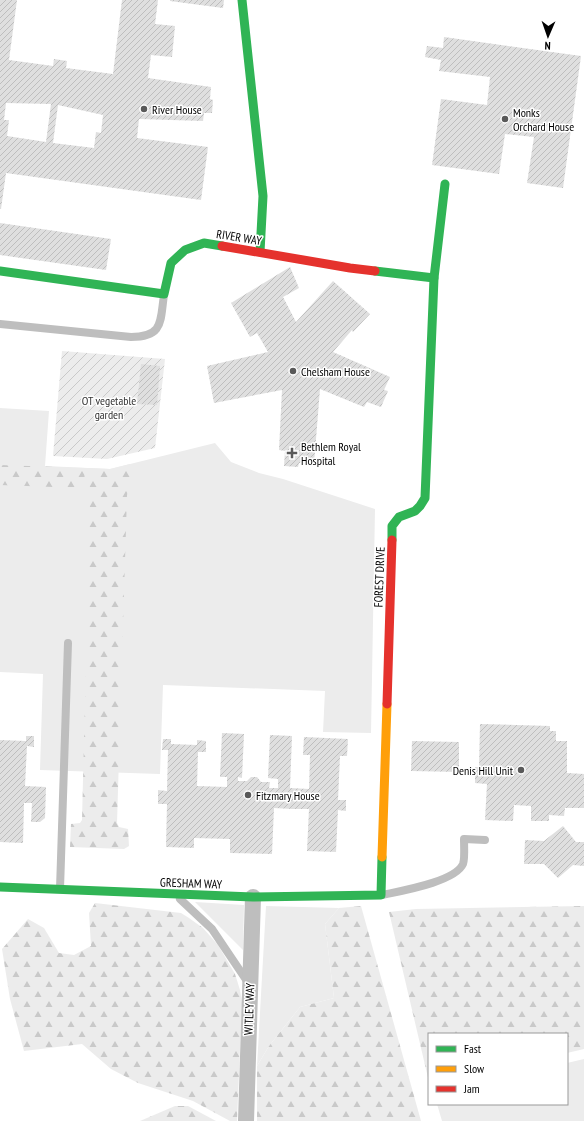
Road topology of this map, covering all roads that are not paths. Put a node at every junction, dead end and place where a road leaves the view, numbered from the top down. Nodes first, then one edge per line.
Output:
1 (242, 0) edge
2 (445, 184) dead end
3 (260, 252) junction
4 (0, 271) edge
5 (434, 278) junction
6 (164, 294) junction
7 (0, 324) edge
8 (68, 643) dead end
9 (485, 840) dead end
10 (0, 887) edge
11 (60, 890) junction
12 (175, 894) junction
13 (381, 895) junction
14 (253, 897) junction
15 (250, 986) junction
16 (246, 1121) edge

1 - 3 street
2 - 5 street, FOREST DRIVE
3 - 5 street, RIVER WAY
3 - 6 street, RIVER WAY
4 - 6 street
5 - 13 street, FOREST DRIVE
6 - 7 lane
8 - 11 lane
9 - 13 lane
10 - 11 street, GRESHAM WAY
11 - 12 street, GRESHAM WAY
12 - 14 street, GRESHAM WAY
12 - 15 lane
13 - 14 street, GRESHAM WAY
14 - 15 street, WITLEY WAY
15 - 16 street, WITLEY WAY

